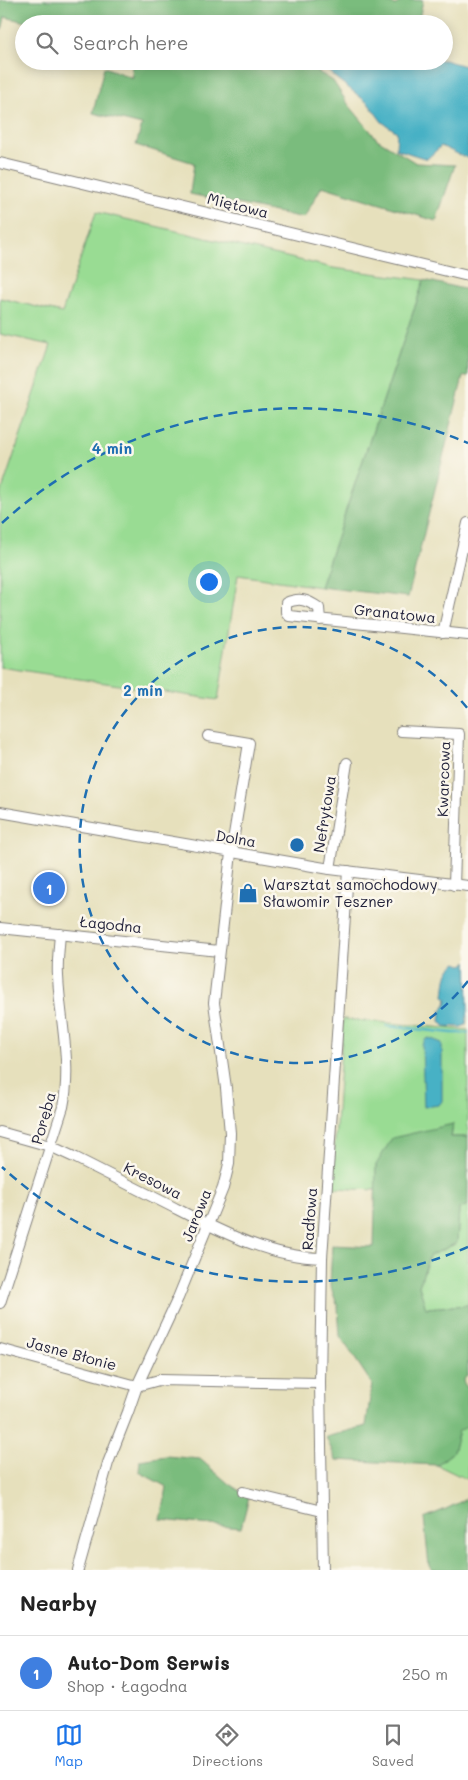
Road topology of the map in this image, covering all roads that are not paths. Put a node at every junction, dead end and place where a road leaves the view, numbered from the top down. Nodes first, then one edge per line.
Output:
1 (0, 162) edge
2 (468, 276) edge
3 (468, 523) edge
4 (464, 554) edge
5 (320, 620) dead end
6 (443, 633) junction
7 (468, 635) edge
8 (401, 731) dead end
9 (208, 736) dead end
10 (347, 763) dead end
11 (0, 812) edge
12 (231, 853) junction
13 (330, 869) junction
14 (348, 871) junction
15 (454, 885) junction
16 (468, 886) edge
17 (0, 928) edge
18 (60, 934) junction
19 (219, 951) junction
20 (0, 1132) edge
21 (50, 1146) junction
22 (208, 1225) junction
23 (322, 1258) junction
24 (0, 1302) edge
25 (0, 1349) edge
26 (320, 1383) junction
27 (137, 1386) junction
28 (243, 1492) dead end
29 (322, 1511) junction
30 (78, 1570) edge
31 (323, 1570) edge

1 - 2 street, Miętowa
3 - 4 street
4 - 6 street
5 - 6 street, Granatowa
6 - 7 street, Granatowa
8 - 15 street, Kwarcowa
9 - 12 street, Jarowa
10 - 13 street, Nefrytowa
11 - 12 street, Dolna
12 - 13 street, Dolna
12 - 19 street, Jarowa
13 - 14 street, Dolna
14 - 15 street, Dolna
14 - 23 street, Radłowa
15 - 16 street, Dolna
17 - 18 street, Łagodna
18 - 19 street, Łagodna
18 - 21 street, Poręba
19 - 22 street, Jarowa
20 - 21 street, Kresowa
21 - 22 street, Kresowa
21 - 24 street, Poręba
22 - 23 street, Kresowa
22 - 27 street, Jarowa
23 - 26 street, Radłowa
25 - 27 street, Jasne Błonie
26 - 27 street
26 - 29 street, Radłowa
27 - 30 street, Jarowa
28 - 29 street
29 - 31 street, Radłowa

